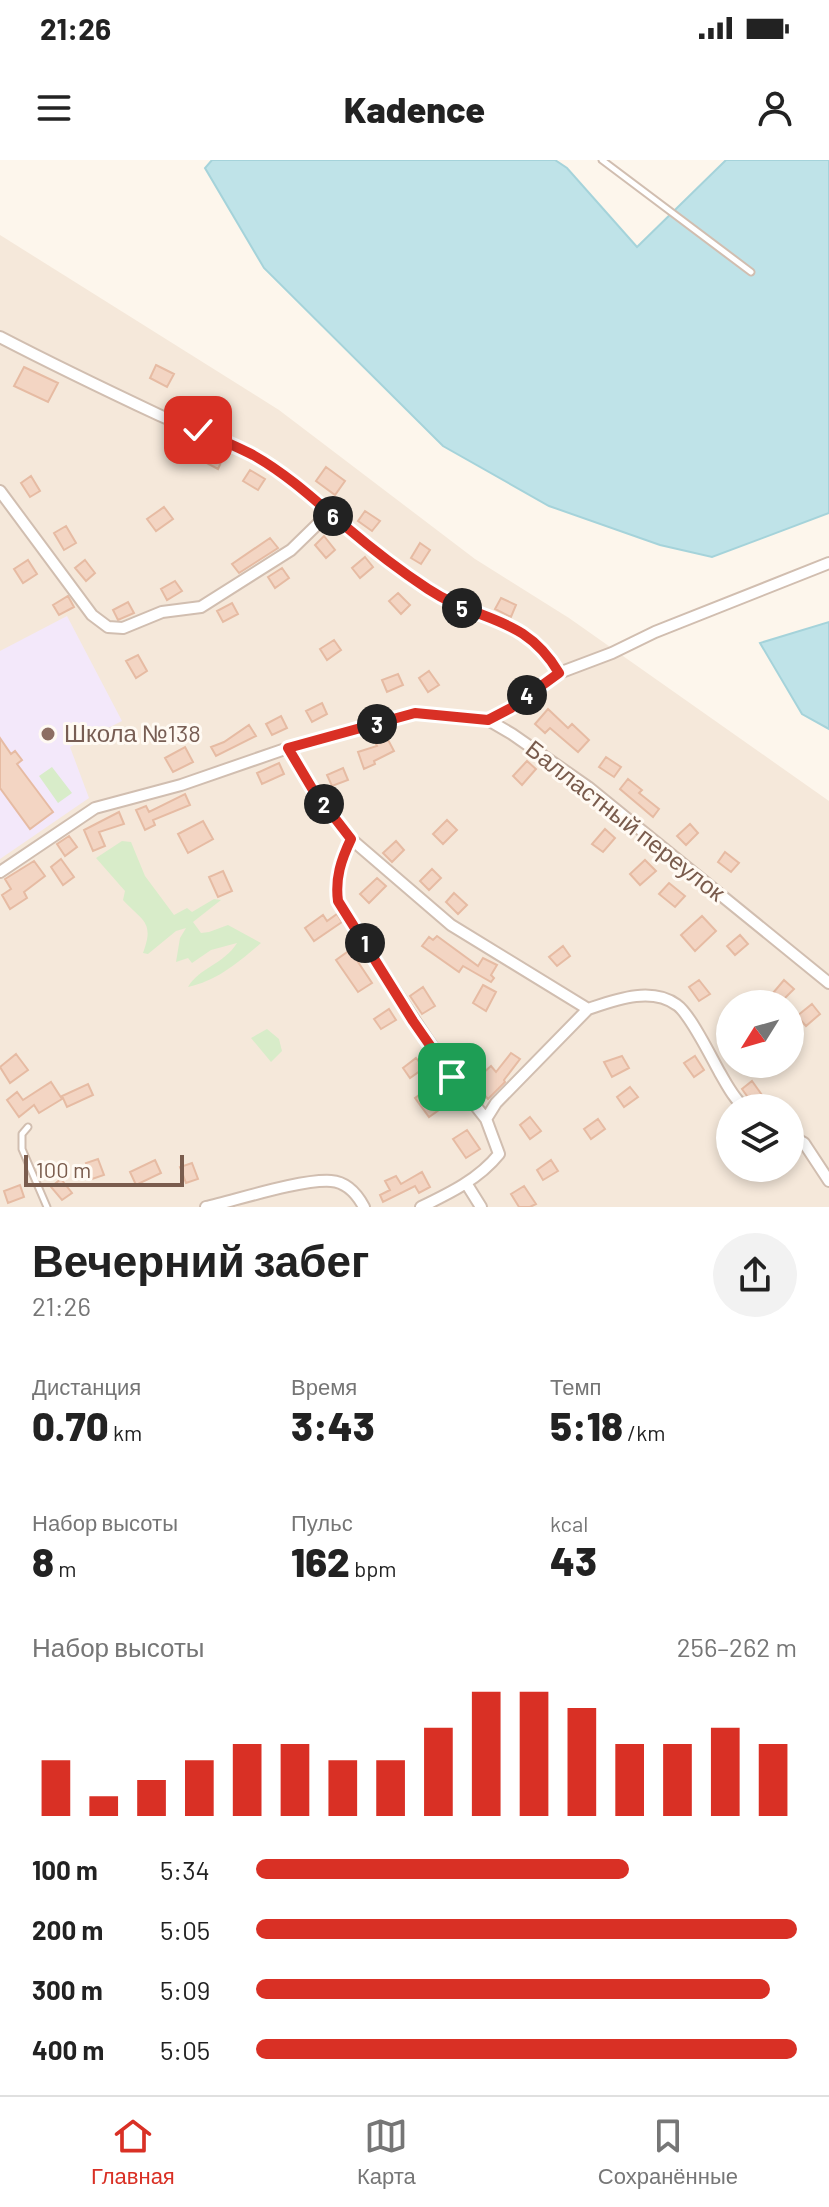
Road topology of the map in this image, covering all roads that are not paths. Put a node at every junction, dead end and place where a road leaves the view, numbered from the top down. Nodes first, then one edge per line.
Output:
1 (602, 160) edge
2 (751, 272) dead end
3 (0, 337) edge
4 (0, 491) edge
5 (329, 513) junction
6 (829, 563) edge
7 (559, 673) junction
8 (488, 720) junction
9 (288, 748) junction
10 (351, 839) junction
11 (0, 872) edge
12 (829, 983) edge
13 (588, 1009) junction
14 (734, 1094) edge
15 (486, 1119) junction
16 (28, 1127) dead end
17 (804, 1143) edge
18 (829, 1181) edge
19 (466, 1183) junction
20 (47, 1207) edge
21 (206, 1207) edge
22 (364, 1207) edge
23 (421, 1207) edge
24 (481, 1207) edge

1 - 2 lane
3 - 5 street
4 - 5 street
5 - 7 street
6 - 7 street
7 - 8 street
8 - 9 street, Балластный переулок
8 - 12 street, Балластный переулок
9 - 10 street
9 - 11 street, Балластный переулок
10 - 13 street
10 - 15 street
13 - 14 street
13 - 15 street
15 - 19 street
16 - 20 lane
17 - 18 street
19 - 23 street
19 - 24 street
21 - 22 street

